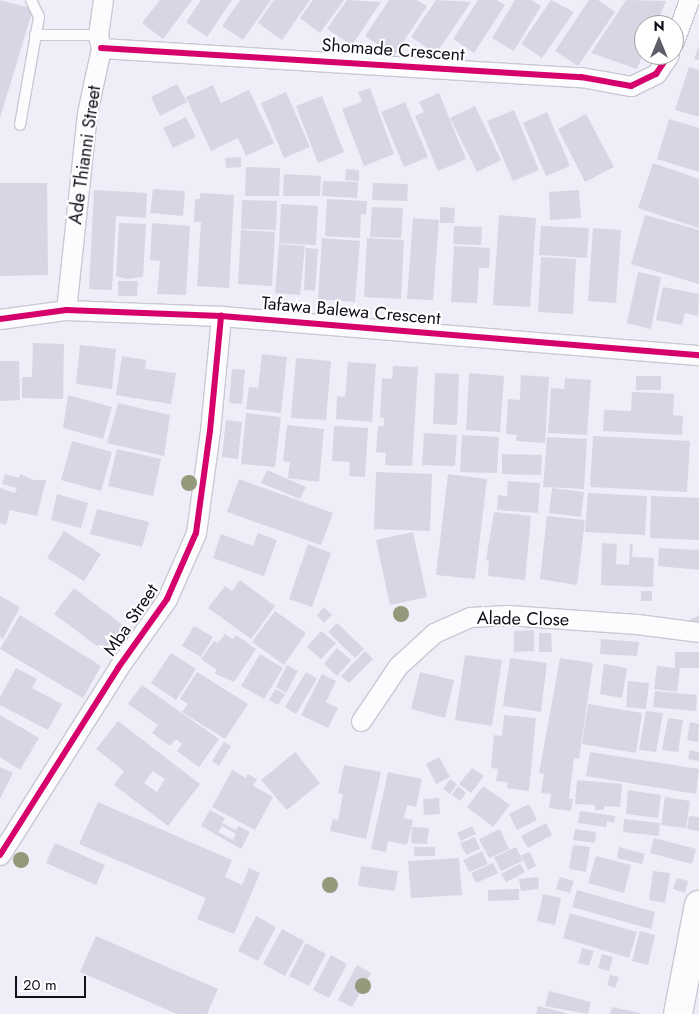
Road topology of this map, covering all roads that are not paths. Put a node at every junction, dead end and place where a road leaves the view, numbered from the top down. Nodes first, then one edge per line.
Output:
1 (31, 0) edge
2 (103, 0) edge
3 (689, 0) edge
4 (684, 15) edge
5 (35, 35) junction
6 (100, 42) junction
7 (662, 65) edge
8 (20, 125) dead end
9 (66, 310) junction
10 (221, 316) junction
11 (0, 319) edge
12 (699, 354) edge
13 (699, 632) edge
14 (361, 721) dead end
15 (0, 855) edge
16 (699, 905) edge
17 (678, 1014) edge

1 - 5 lane
2 - 6 street, Ade Thianni Street
3 - 4 street
5 - 6 lane
5 - 8 lane
6 - 7 street, Shomade Crescent
6 - 9 street, Ade Thianni Street
9 - 10 street, Tafawa Balewa Crescent
9 - 11 street, Tafawa Balewa Crescent
10 - 12 street, Tafawa Balewa Crescent
10 - 15 street, Mba Street
13 - 14 street, Alade Close
16 - 17 main road

